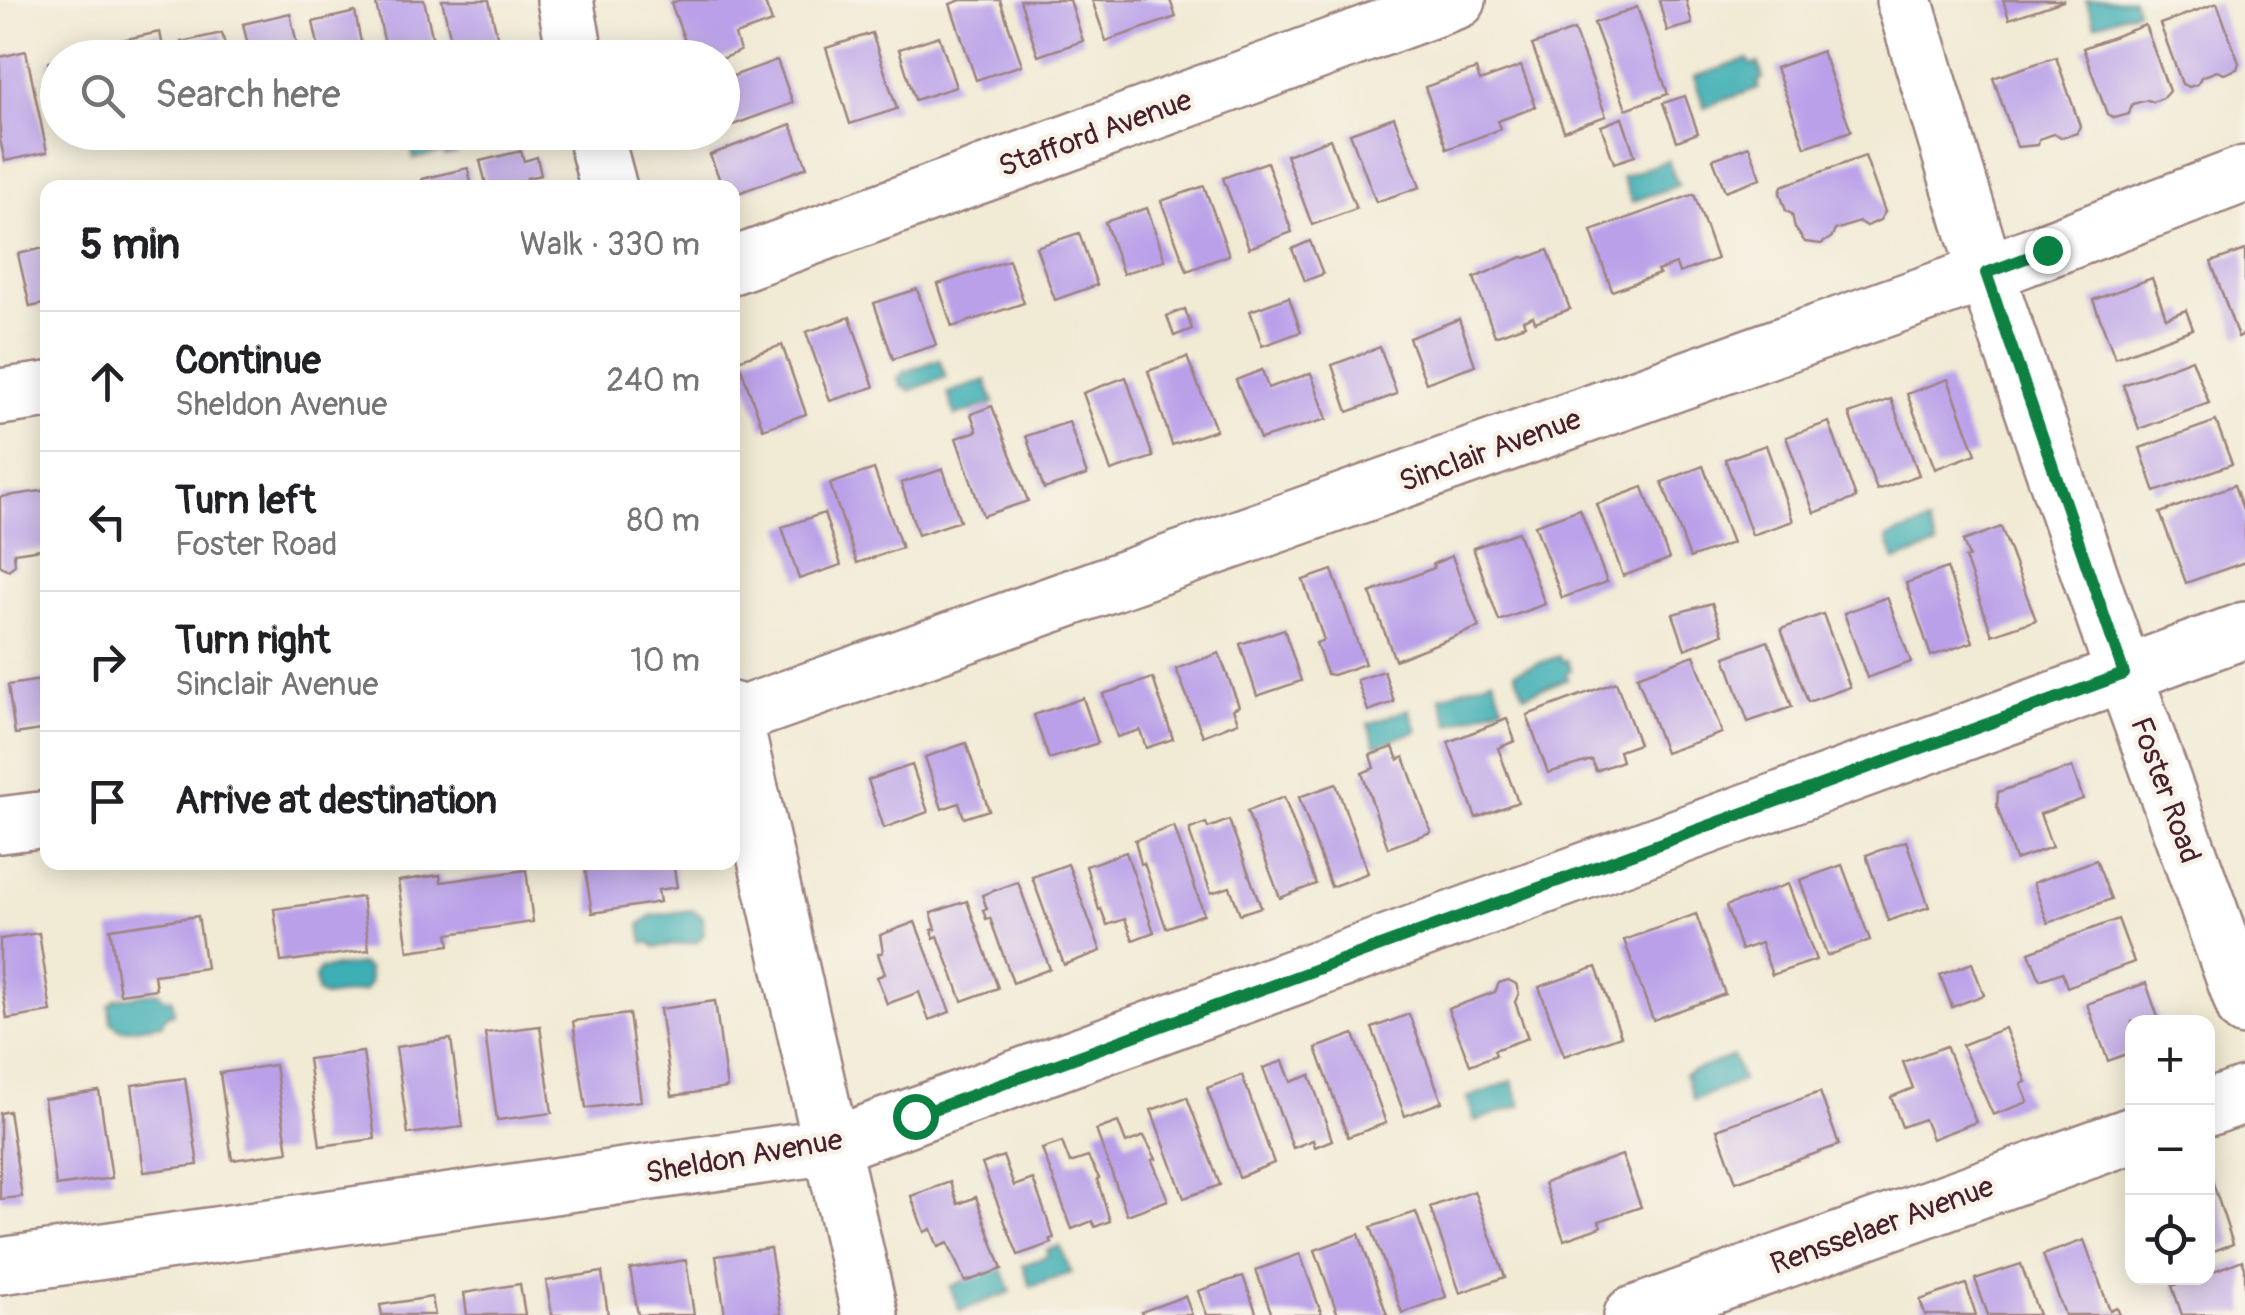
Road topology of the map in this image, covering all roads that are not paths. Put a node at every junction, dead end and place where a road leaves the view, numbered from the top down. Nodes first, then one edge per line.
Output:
1 (564, 0) edge
2 (1458, 0) edge
3 (1904, 0) edge
4 (572, 40) edge
5 (599, 150) edge
6 (2245, 174) edge
7 (607, 180) edge
8 (740, 263) edge
9 (1986, 273) junction
10 (40, 391) edge
11 (0, 398) edge
12 (2245, 630) edge
13 (2124, 674) junction
14 (740, 714) edge
15 (740, 747) edge
16 (40, 819) edge
17 (0, 826) edge
18 (2245, 1008) edge
19 (2245, 1095) edge
20 (2215, 1106) edge
21 (2125, 1138) edge
22 (831, 1146) junction
23 (0, 1266) edge
24 (870, 1315) edge
25 (1632, 1315) edge

1 - 4 street
2 - 8 street, Stafford Avenue
3 - 9 street, Foster Road
5 - 7 street
6 - 9 street, Sinclair Avenue
9 - 13 street, Foster Road
9 - 14 street, Sinclair Avenue
10 - 11 street
12 - 13 street, Sheldon Avenue
13 - 18 street, Foster Road
13 - 22 street, Sheldon Avenue
15 - 22 street
16 - 17 street
19 - 20 street
21 - 25 street, Rensselaer Avenue
22 - 23 street, Sheldon Avenue
22 - 24 street

